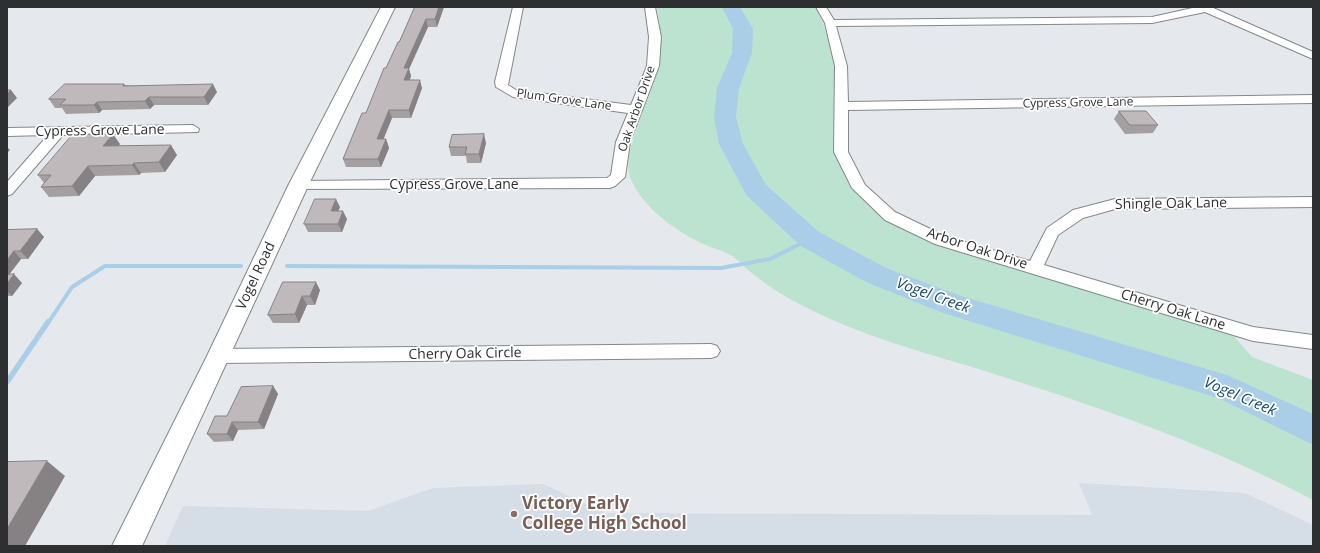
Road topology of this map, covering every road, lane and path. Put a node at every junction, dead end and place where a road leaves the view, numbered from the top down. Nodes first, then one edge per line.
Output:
1 (388, 7) edge
2 (518, 7) edge
3 (650, 7) edge
4 (821, 7) edge
5 (1203, 8) edge
6 (830, 23) junction
7 (1313, 56) edge
8 (1313, 99) edge
9 (842, 106) junction
10 (637, 110) junction
11 (193, 129) dead end
12 (59, 131) junction
13 (7, 132) edge
14 (610, 183) joint
15 (298, 186) junction
16 (7, 191) edge
17 (1313, 202) edge
18 (1035, 268) junction
19 (1313, 342) edge
20 (711, 351) dead end
21 (219, 356) junction
22 (127, 546) edge

1 - 15 street, Vogel Road
2 - 10 street, Plum Grove Lane
3 - 10 street, Oak Arbor Drive
4 - 6 street, Arbor Oak Drive
5 - 6 street
5 - 7 street
6 - 9 street, Arbor Oak Drive
8 - 9 street, Cypress Grove Lane
9 - 18 street, Arbor Oak Drive
10 - 14 street, Oak Arbor Drive
11 - 12 street, Cypress Grove Lane
12 - 13 street, Cypress Grove Lane
12 - 16 street
14 - 15 street, Cypress Grove Lane
15 - 21 street, Vogel Road
17 - 18 street, Shingle Oak Lane
18 - 19 street, Cherry Oak Lane
20 - 21 street, Cherry Oak Circle
21 - 22 street, Vogel Road

